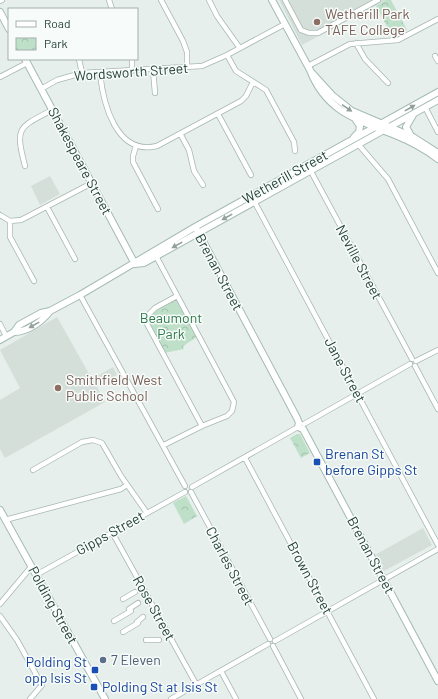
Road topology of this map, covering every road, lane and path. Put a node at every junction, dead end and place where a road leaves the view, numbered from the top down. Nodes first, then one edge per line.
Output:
1 (161, 0) edge
2 (208, 0) edge
3 (272, 0) edge
4 (285, 0) edge
5 (378, 0) edge
6 (0, 12) edge
7 (438, 19) edge
8 (285, 24) junction
9 (8, 27) edge
10 (356, 43) junction
11 (239, 47) junction
12 (227, 55) junction
13 (435, 56) dead end
14 (79, 60) edge
15 (132, 60) edge
16 (26, 61) edge
17 (438, 61) edge
18 (187, 68) junction
19 (309, 68) junction
20 (153, 70) junction
21 (132, 71) junction
22 (82, 73) junction
23 (100, 73) junction
24 (0, 77) edge
25 (253, 82) junction
26 (388, 83) dead end
27 (41, 89) junction
28 (438, 92) edge
29 (155, 93) dead end
30 (438, 100) edge
31 (425, 108) junction
32 (52, 110) junction
33 (414, 113) junction
34 (218, 114) junction
35 (356, 120) junction
36 (382, 123) junction
37 (390, 126) junction
38 (375, 127) junction
39 (383, 130) junction
40 (438, 132) edge
41 (181, 135) junction
42 (413, 137) junction
43 (348, 142) junction
44 (358, 144) junction
45 (136, 146) junction
46 (295, 151) dead end
47 (438, 153) edge
48 (438, 159) edge
49 (25, 166) dead end
50 (309, 167) junction
51 (251, 175) dead end
52 (92, 183) junction
53 (203, 185) dead end
54 (252, 195) junction
55 (255, 201) junction
56 (47, 207) junction
57 (158, 209) dead end
58 (0, 215) edge
59 (10, 221) junction
60 (195, 226) junction
61 (198, 233) junction
62 (156, 256) junction
63 (75, 259) dead end
64 (134, 264) junction
65 (438, 273) edge
66 (34, 281) dead end
67 (80, 295) junction
68 (177, 296) junction
69 (0, 324) edge
70 (6, 336) junction
71 (0, 340) edge
72 (438, 350) edge
73 (413, 363) junction
74 (358, 394) junction
75 (438, 409) edge
76 (202, 426) junction
77 (301, 426) junction
78 (164, 445) junction
79 (246, 458) junction
80 (33, 470) dead end
81 (127, 485) junction
82 (185, 486) junction
83 (191, 490) junction
84 (185, 492) junction
85 (0, 510) edge
86 (147, 512) junction
87 (5, 520) junction
88 (112, 532) junction
89 (438, 545) edge
90 (438, 549) edge
91 (31, 567) junction
92 (36, 574) junction
93 (384, 580) junction
94 (135, 592) dead end
95 (123, 599) dead end
96 (138, 603) dead end
97 (0, 604) edge
98 (327, 611) junction
99 (0, 616) edge
100 (144, 617) dead end
101 (114, 620) dead end
102 (123, 632) dead end
103 (146, 640) dead end
104 (159, 640) dead end
105 (271, 642) junction
106 (221, 671) junction
107 (438, 681) edge
108 (196, 684) junction
109 (30, 699) edge
110 (105, 699) edge
111 (171, 699) edge
112 (236, 699) edge
113 (301, 699) edge
114 (374, 699) edge

1 - 18 street
2 - 11 street
3 - 8 main road
4 - 5 street
6 - 9 main road
7 - 10 street
8 - 11 street, Wordsworth Street
8 - 19 main road
10 - 19 street
10 - 26 street
11 - 12 street, Wordsworth Street
12 - 18 street, Wordsworth Street
12 - 25 street
13 - 17 street
14 - 22 street
15 - 21 street
16 - 24 street
16 - 27 main road, Shakespeare Street
18 - 20 street, Wordsworth Street
19 - 35 main road
19 -> 36 main road
20 - 21 street, Wordsworth Street
20 - 29 street
21 - 23 street, Wordsworth Street
22 - 23 street, Wordsworth Street
22 - 27 street, Wordsworth Street
23 - 45 street
25 - 34 street
25 - 46 street
27 - 32 main road, Shakespeare Street
36 -> 28 main road, Wetherill Street
30 - 31 main road, Wetherill Street
31 - 33 main road, Wetherill Street
31 - 40 street
32 - 49 street
32 - 52 main road, Shakespeare Street
33 - 37 main road, Wetherill Street
33 - 42 main road
34 - 41 street
34 - 51 street
35 - 38 main road
35 - 43 main road
36 - 37 main road
36 - 38 main road, Wetherill Street
37 - 39 main road, Wetherill Street
37 - 42 main road
38 - 39 main road
38 - 43 main road, Wetherill Street
39 - 44 main road, Wetherill Street
39 - 48 main road
41 - 45 street
41 - 53 street
42 - 47 main road
43 - 50 main road, Wetherill Street
44 - 50 main road, Wetherill Street
44 - 65 street
45 - 57 street
50 - 54 main road, Wetherill Street
50 - 55 main road, Wetherill Street
50 - 73 street, Neville Street
52 - 56 street
52 - 64 main road, Shakespeare Street
54 - 55 street, Jane Street
54 - 60 main road, Wetherill Street
55 -> 61 main road, Wetherill Street
55 - 74 street, Jane Street
56 - 59 street
56 - 63 street
58 - 59 street
59 - 66 street
60 - 61 main road, Brenan Street
60 - 64 main road, Wetherill Street
61 -> 62 main road, Wetherill Street
61 - 77 main road, Brenan Street
62 - 64 main road, Wetherill Street
62 - 68 street
64 - 67 main road, Wetherill Street
67 - 70 main road, Wetherill Street
67 - 78 street
68 - 76 street
68 - 76 street
69 - 70 street
70 - 71 main road, Wetherill Street
72 - 73 street
73 - 74 street
73 - 75 street, Neville Street
74 - 77 street
74 - 89 street, Jane Street
76 - 78 street
77 - 79 street
77 - 93 main road, Brenan Street
78 - 82 street
79 - 83 street
79 - 98 street, Brown Street
80 - 81 street
81 - 86 street
81 - 87 street
82 - 83 street
82 - 84 street
83 - 84 street
83 - 105 street, Charles Street
84 - 86 street, Gipps Street
85 - 87 main road, Polding Street
86 - 88 street, Gipps Street
87 - 91 main road, Polding Street
88 - 92 street, Gipps Street
88 - 108 street, Rose Street
90 - 93 street
91 - 92 main road, Polding Street
91 - 97 street
92 - 110 main road, Polding Street
93 - 98 street
93 - 107 main road, Brenan Street
94 - 95 street
96 - 101 street
98 - 105 street
98 - 114 street, Brown Street
99 - 109 street
100 - 102 street
103 - 104 street
105 - 106 street
105 - 113 street, Charles Street
106 - 108 street
106 - 112 street
108 - 111 street

